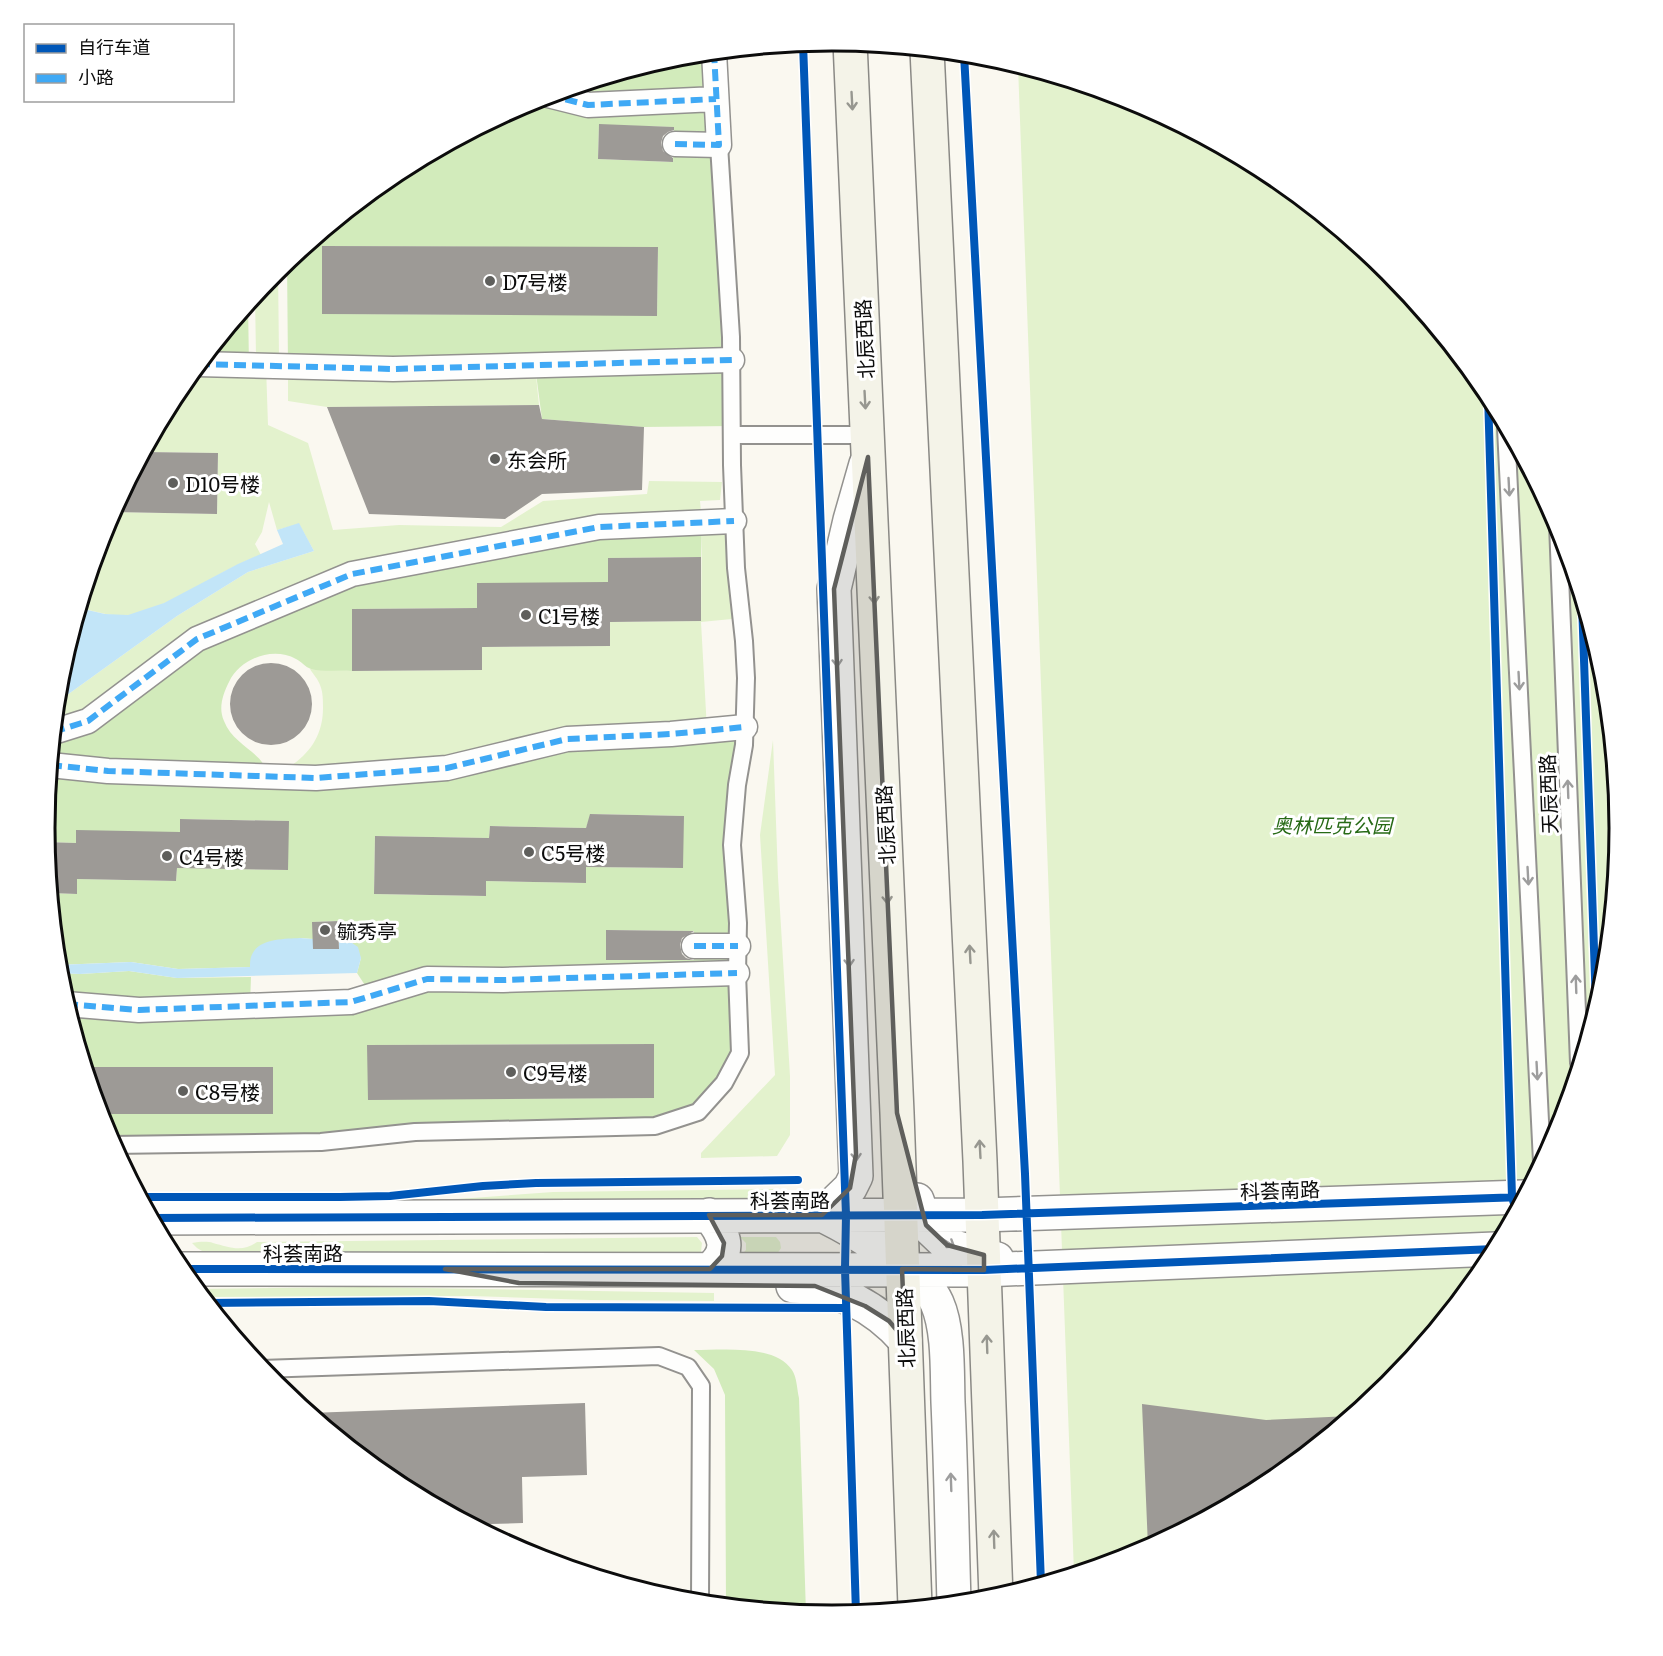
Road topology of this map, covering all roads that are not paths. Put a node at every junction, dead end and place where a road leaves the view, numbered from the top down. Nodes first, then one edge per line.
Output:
1 (849, 52) edge
2 (927, 57) edge
3 (714, 61) edge
4 (564, 99) edge
5 (716, 99) junction
6 (675, 144) dead end
7 (719, 146) junction
8 (732, 360) junction
9 (208, 364) edge
10 (732, 435) junction
11 (1507, 445) edge
12 (867, 446) junction
13 (734, 521) junction
14 (1559, 558) edge
15 (745, 727) junction
16 (61, 730) edge
17 (57, 766) edge
18 (694, 946) dead end
19 (738, 946) junction
20 (737, 974) junction
21 (75, 1005) edge
22 (1578, 1042) edge
23 (897, 1113) junction
24 (1541, 1143) edge
25 (123, 1145) edge
26 (1514, 1197) edge
27 (709, 1215) junction
28 (822, 1215) junction
29 (900, 1215) junction
30 (982, 1215) junction
31 (160, 1218) edge
32 (1484, 1249) edge
33 (1034, 1268) junction
34 (192, 1269) edge
35 (445, 1269) junction
36 (710, 1269) junction
37 (902, 1269) junction
38 (984, 1270) junction
39 (905, 1340) junction
40 (274, 1369) edge
41 (996, 1587) edge
42 (700, 1593) edge
43 (954, 1595) edge
44 (915, 1600) edge

1 -> 12 main road, 北辰西路
30 -> 2 main road
3 - 5 street
4 - 5 street
5 - 7 street
6 - 7 street
7 - 8 lane
8 - 9 street
8 - 10 lane
10 - 12 lane
10 - 13 lane
11 -> 24 lane, 天辰西路
12 -> 23 main road, 北辰西路
12 -> 28 street
13 - 15 lane
13 - 16 street
22 -> 14 lane, 天辰西路
15 - 17 street
15 - 19 lane
18 - 19 street
19 - 20 lane
20 - 21 street
20 - 25 lane
23 - 29 main road, 北辰西路
23 -> 33 street
26 - 30 street, 科荟南路
27 - 28 street, 科荟南路
27 - 31 street, 科荟南路
27 - 36 street
28 - 29 street, 科荟南路
43 -> 28 street
29 - 30 street, 科荟南路
29 - 37 main road, 北辰西路
30 - 38 main road
32 - 33 street, 科荟南路
33 - 38 street, 科荟南路
34 - 35 street, 科荟南路
35 - 36 street, 科荟南路
35 - 39 street
36 - 37 street, 科荟南路
37 - 38 street, 科荟南路
37 - 39 main road, 北辰西路
41 -> 38 main road
39 - 44 main road, 北辰西路
40 - 42 lane

